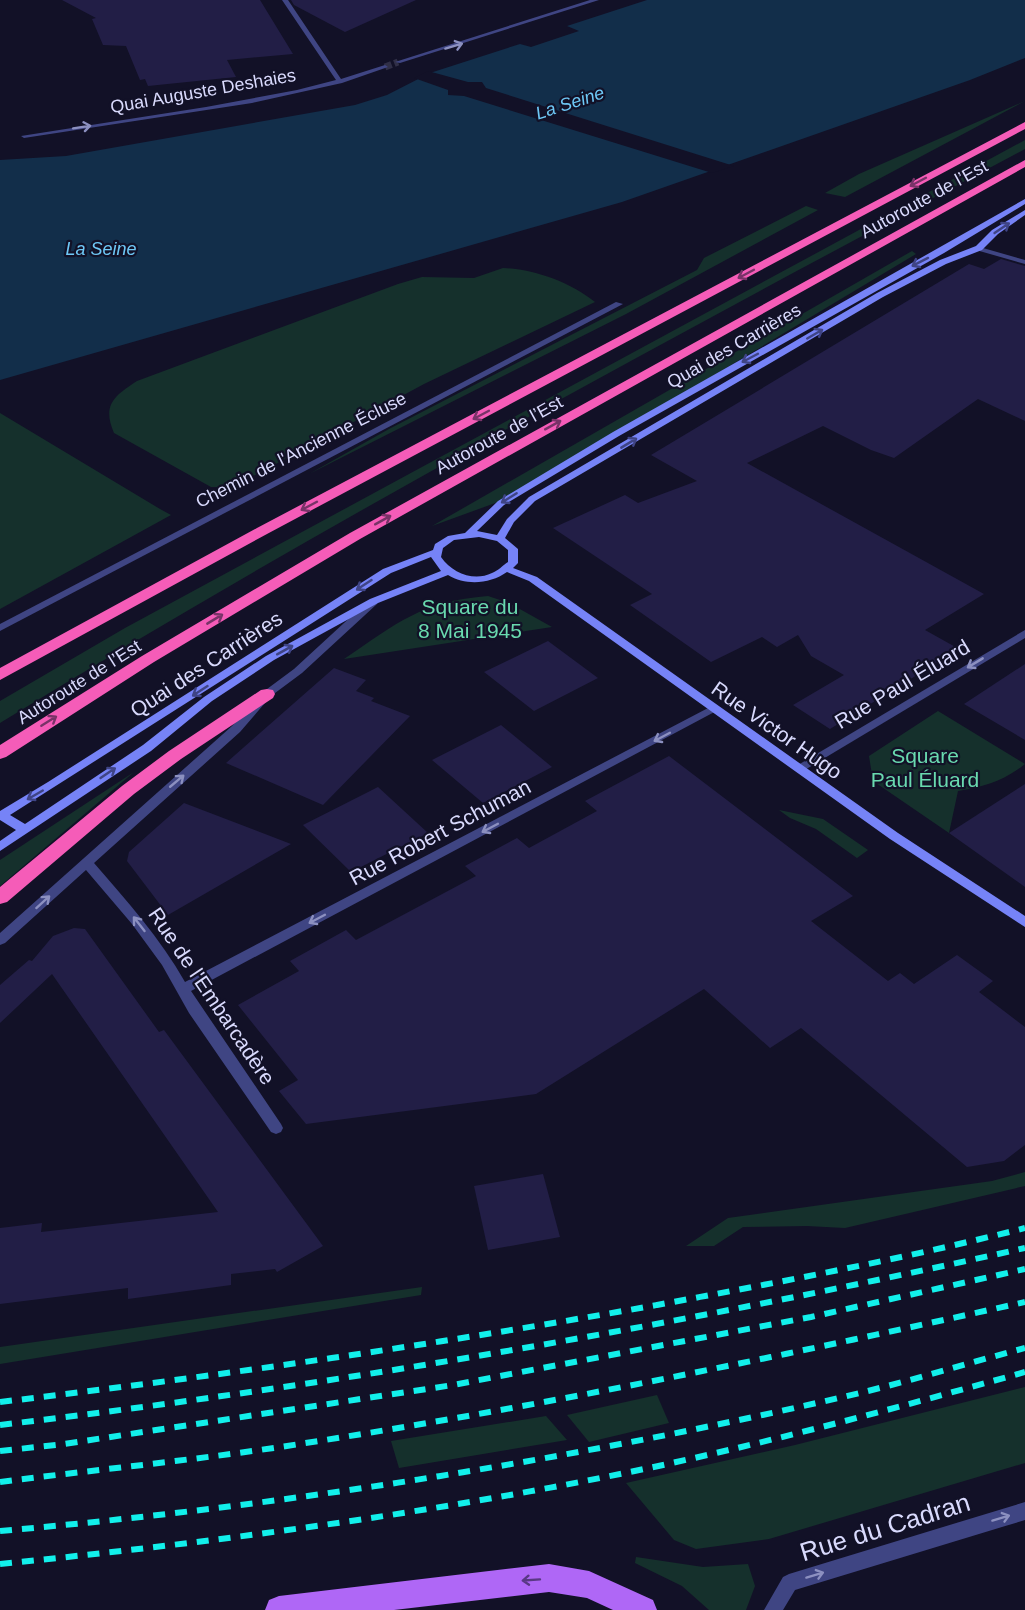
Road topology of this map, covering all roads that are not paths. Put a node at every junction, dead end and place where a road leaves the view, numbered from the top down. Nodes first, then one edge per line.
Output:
1 (285, 0) edge
2 (596, 0) edge
3 (398, 62) tunnel mouth
4 (384, 67) tunnel mouth
5 (340, 82) junction
6 (1025, 125) edge
7 (24, 136) dead end
8 (1025, 163) edge
9 (1025, 201) edge
10 (1025, 212) edge
11 (958, 241) junction
12 (978, 248) junction
13 (1025, 262) edge
14 (619, 304) dead end
15 (469, 534) junction
16 (500, 538) junction
17 (436, 552) junction
18 (508, 569) junction
19 (446, 572) junction
20 (374, 601) junction
21 (0, 628) edge
22 (1025, 633) edge
23 (0, 675) edge
24 (267, 694) junction
25 (714, 709) junction
26 (0, 753) edge
27 (799, 768) junction
28 (0, 816) edge
29 (25, 830) junction
30 (0, 847) edge
31 (86, 862) junction
32 (0, 897) edge
33 (1025, 922) edge
34 (0, 940) edge
35 (184, 989) junction
36 (276, 1128) dead end
37 (1025, 1511) edge
38 (279, 1610) edge
39 (643, 1610) edge
40 (773, 1610) edge

1 - 5 street
3 -> 2 street
4 - 5 street, Quai Auguste Deshaies
7 -> 5 street, Quai Auguste Deshaies
6 -> 23 highway, Autoroute de l’Est
26 -> 8 highway, Autoroute de l’Est
9 - 11 main road, Quai des Carrières
12 -> 10 main road, Quai des Carrières
11 - 12 main road
11 -> 15 main road, Quai des Carrières
12 - 13 street
16 -> 12 main road, Quai des Carrières
14 - 21 street, Chemin de l'Ancienne Écluse
15 - 16 main road
15 - 17 main road
16 - 18 main road
17 - 19 main road
17 -> 28 main road, Quai des Carrières
18 - 19 main road
18 - 25 main road, Rue Victor Hugo
19 - 20 main road, Quai des Carrières
20 - 24 street, Quai des Carrières
29 -> 20 main road, Quai des Carrières
22 -> 27 street, Rue Paul Éluard
31 -> 24 street, Quai des Carrières
24 - 32 highway
25 - 27 main road, Rue Victor Hugo
25 -> 35 street, Rue Robert Schuman
27 - 33 main road, Rue Victor Hugo
28 - 29 main road
29 - 30 main road, Quai des Carrières
34 -> 31 street, Quai des Carrières
35 -> 31 street, Rue de l'Embarcadère
35 - 36 street, Rue de l'Embarcadère
40 -> 37 street, Rue du Cadran
39 -> 38 main road

